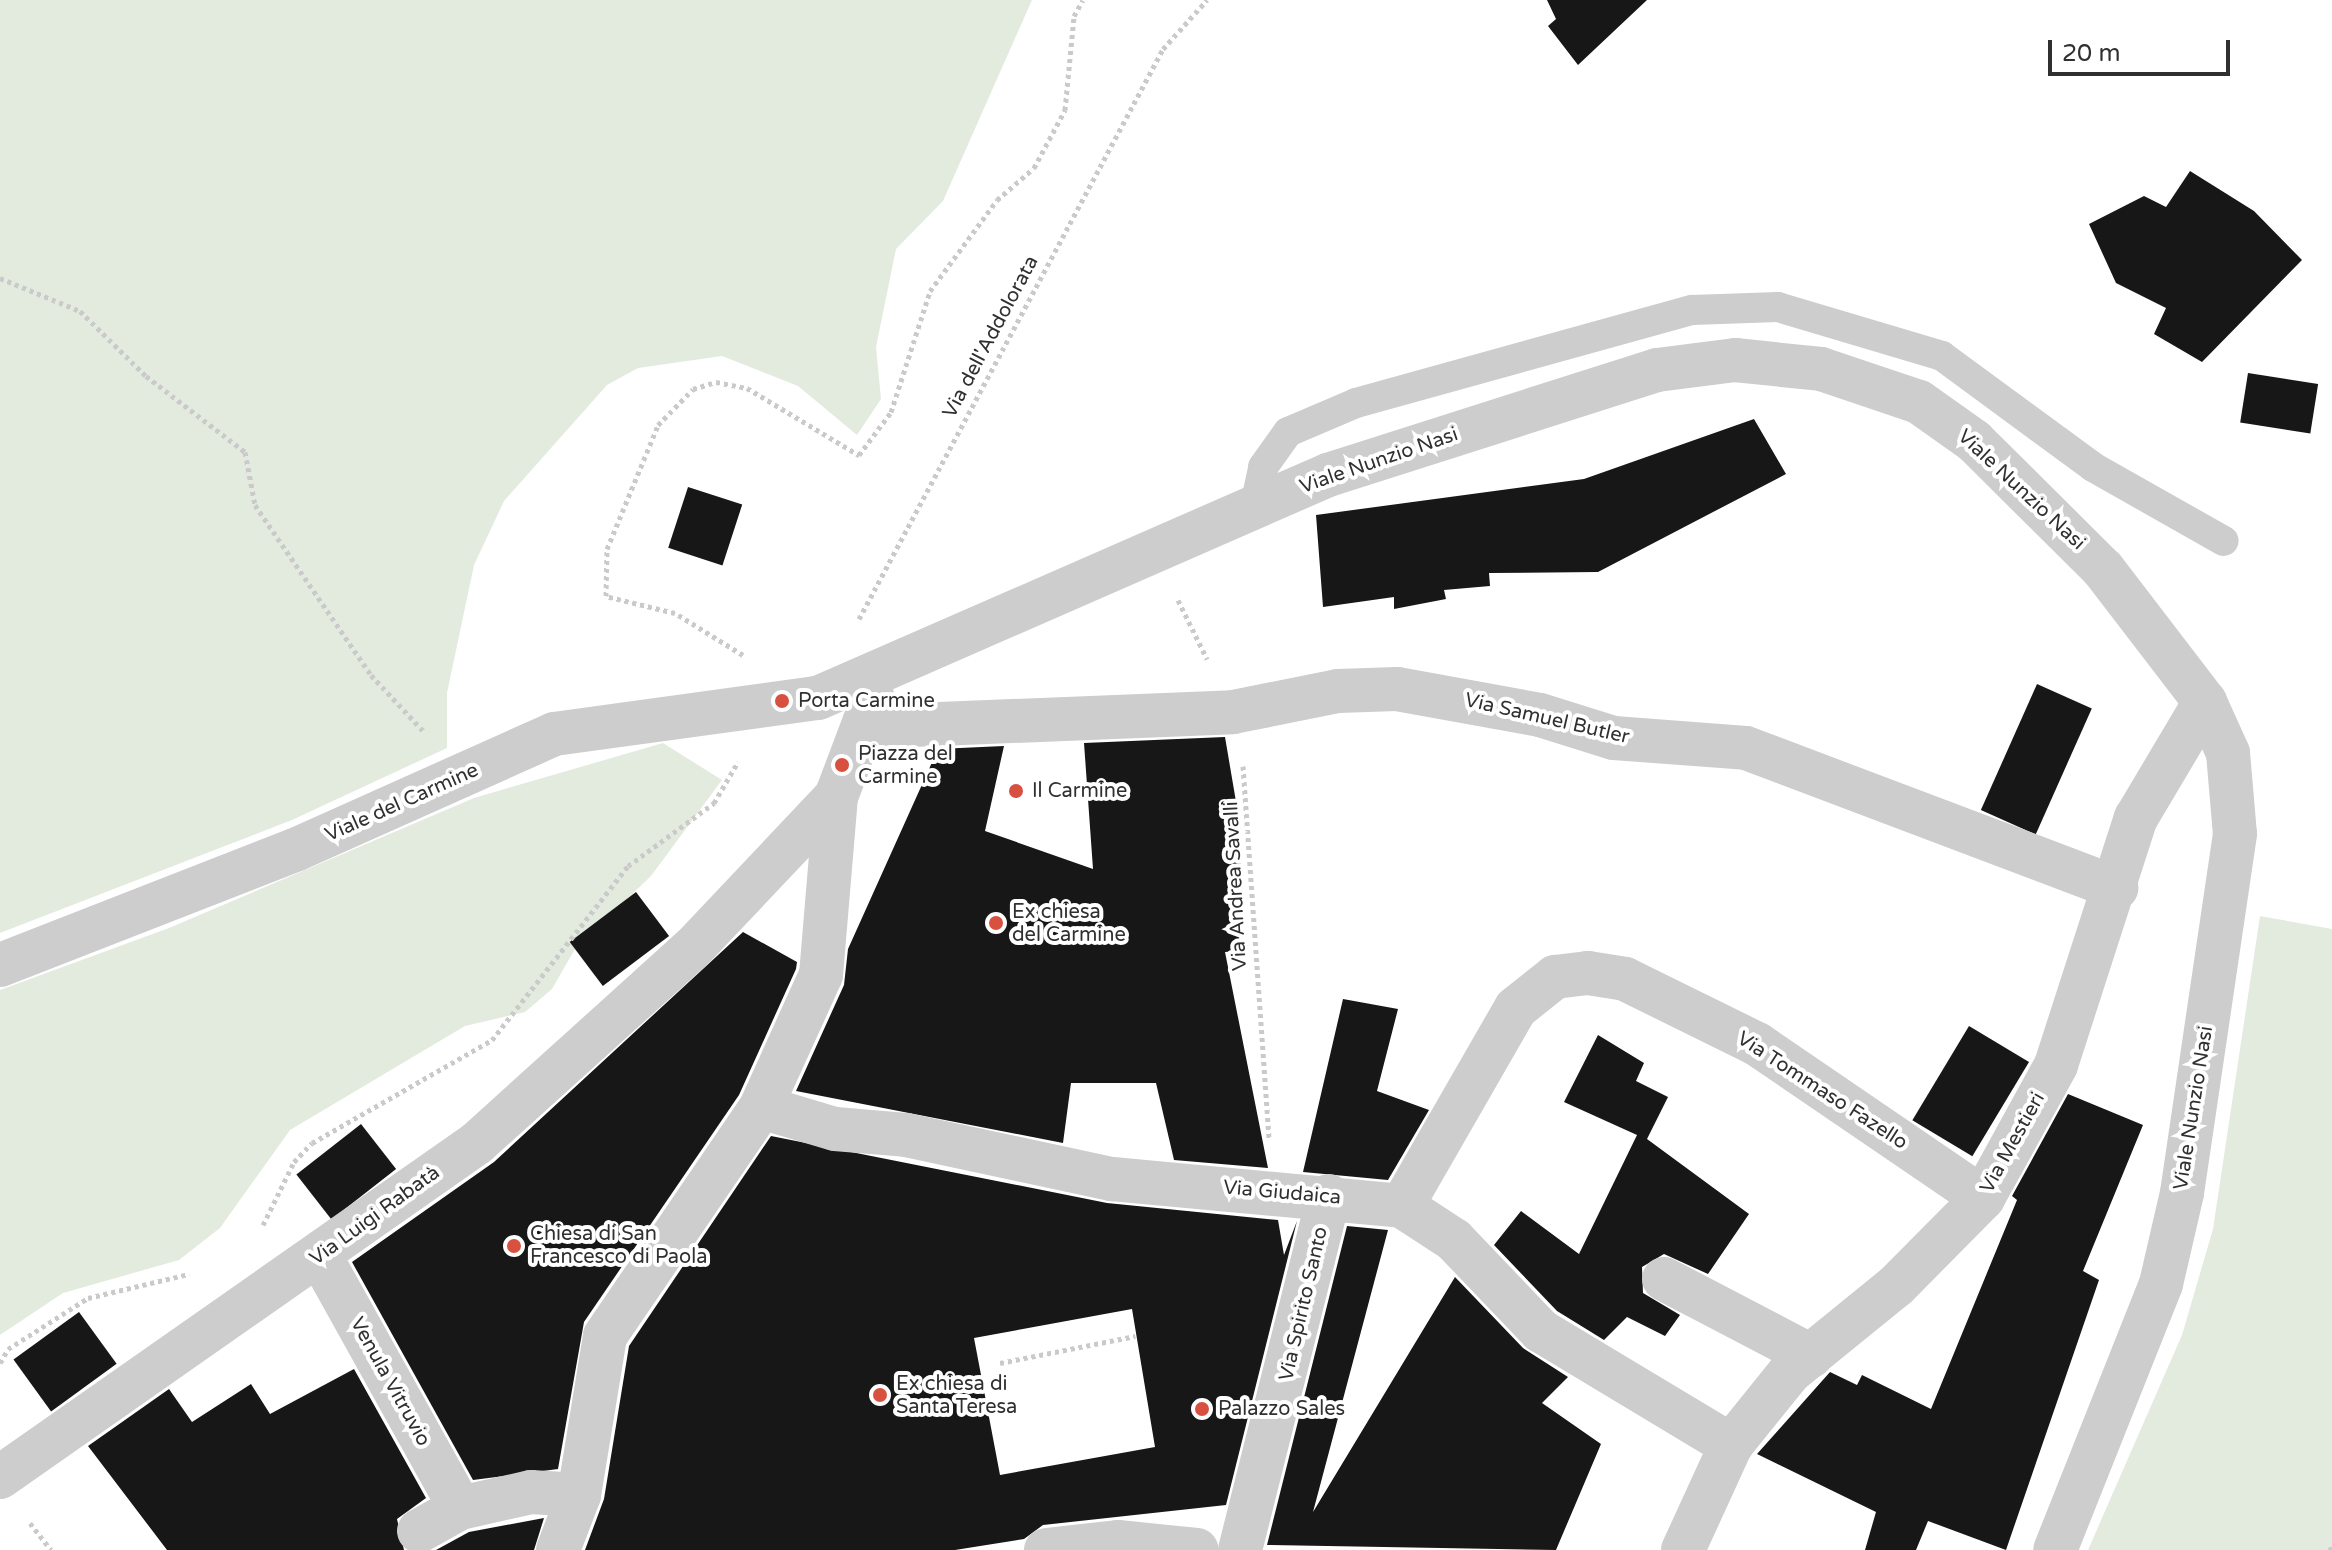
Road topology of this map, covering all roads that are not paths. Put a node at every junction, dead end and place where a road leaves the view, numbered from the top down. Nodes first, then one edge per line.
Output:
1 (1255, 506) junction
2 (2224, 541) dead end
3 (881, 669) junction
4 (818, 698) joint
5 (2205, 702) junction
6 (865, 727) junction
7 (836, 797) junction
8 (2116, 888) junction
9 (0, 965) edge
10 (761, 1107) junction
11 (1329, 1196) junction
12 (1983, 1198) junction
13 (1402, 1206) junction
14 (320, 1256) junction
15 (1664, 1279) dead end
16 (1811, 1356) junction
17 (1731, 1445) junction
18 (0, 1477) edge
19 (579, 1495) junction
20 (460, 1508) junction
21 (419, 1531) dead end
22 (558, 1550) edge
23 (1046, 1550) edge
24 (1197, 1550) edge
25 (1240, 1550) edge
26 (1683, 1550) edge
27 (2055, 1550) edge

1 - 2 lane
1 - 3 street, Viale Nunzio Nasi
1 - 5 street, Viale Nunzio Nasi
3 - 4 street, Viale Nunzio Nasi
3 - 6 street
4 - 9 street, Viale del Carmine
5 - 8 street, Via Mestieri
5 - 27 street, Viale Nunzio Nasi
6 - 7 street
6 - 8 street, Via Samuel Butler
7 - 10 street
7 - 14 street, Via Luigi Rabatà
8 - 12 street, Via Mestieri
10 - 11 street, Via Giudaica
10 - 19 street
11 - 13 street, Via Giudaica
11 - 25 street, Via Spirito Santo
12 - 13 street, Via Tommaso Fazello
12 - 16 street, Via Mestieri
13 - 17 street, Via Giudaica
14 - 18 street, Via Luigi Rabatà
14 - 20 street, Venula Vitruvio
15 - 16 street
16 - 17 street, Via Mestieri
17 - 26 street, Via Mestieri
19 - 20 street
19 - 22 street
20 - 21 street
23 - 24 street

